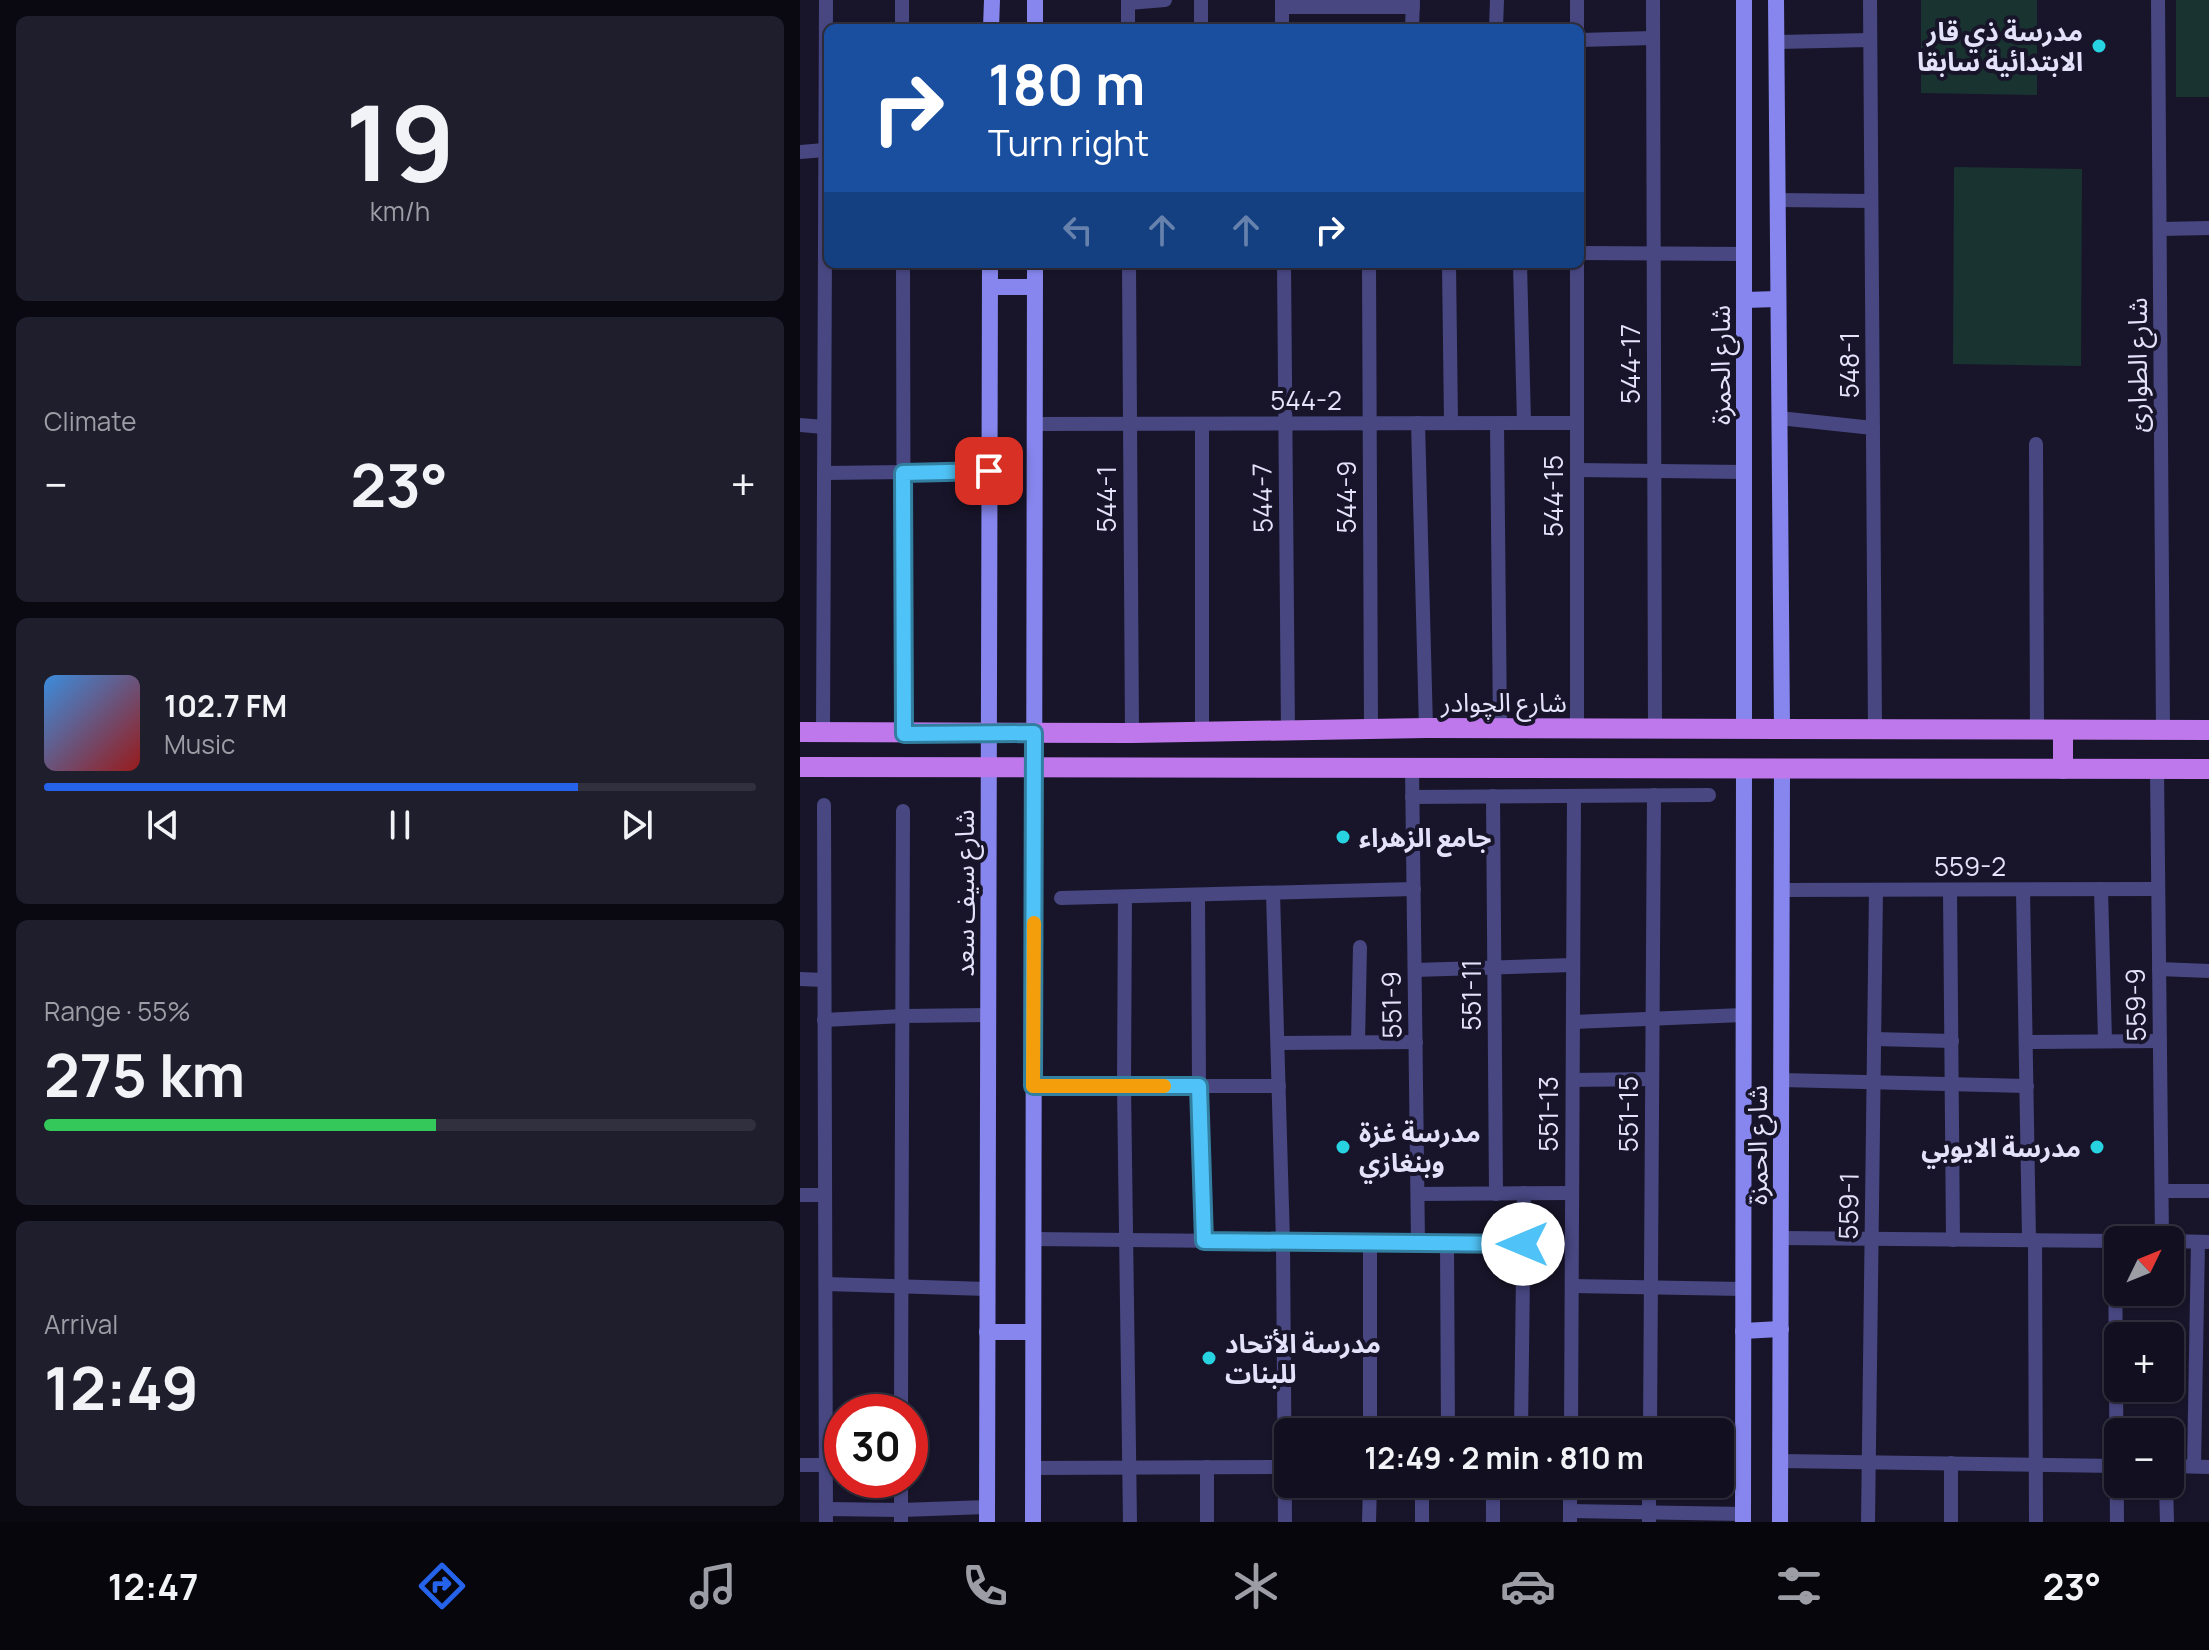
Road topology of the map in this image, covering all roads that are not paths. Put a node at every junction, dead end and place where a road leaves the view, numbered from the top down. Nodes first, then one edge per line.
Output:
1 (826, 0) edge
2 (902, 0) edge
3 (992, 0) edge
4 (1035, 0) edge
5 (1165, 0) edge
6 (1201, 0) edge
7 (1497, 0) edge
8 (1577, 0) edge
9 (1653, 0) edge
10 (1744, 0) edge
11 (1776, 0) edge
12 (1870, 0) edge
13 (2158, 0) edge
14 (1128, 2) edge
15 (1358, 3) edge
16 (1413, 3) edge
17 (1282, 4) edge
18 (827, 24) edge
19 (902, 24) edge
20 (991, 24) edge
21 (1035, 24) edge
22 (1128, 24) edge
23 (1201, 24) edge
24 (1412, 24) edge
25 (1496, 24) edge
26 (1577, 24) edge
27 (1653, 38) junction
28 (1584, 40) edge
29 (1870, 40) junction
30 (1776, 42) junction
31 (824, 150) edge
32 (800, 152) edge
33 (1777, 200) junction
34 (1871, 201) junction
35 (2209, 228) edge
36 (2161, 229) junction
37 (1584, 253) edge
38 (1654, 253) junction
39 (1744, 254) junction
40 (826, 268) edge
41 (903, 268) edge
42 (990, 268) edge
43 (1035, 268) edge
44 (1129, 268) edge
45 (1284, 268) edge
46 (1369, 268) edge
47 (1449, 268) edge
48 (1520, 268) edge
49 (1577, 268) edge
50 (990, 287) junction
51 (1035, 287) junction
52 (1778, 299) junction
53 (1744, 300) junction
54 (1779, 418) junction
55 (1369, 423) junction
56 (1418, 423) junction
57 (1451, 423) junction
58 (1497, 423) junction
59 (1524, 423) junction
60 (1577, 423) junction
61 (1035, 424) junction
62 (1130, 424) junction
63 (1202, 424) junction
64 (1285, 424) junction
65 (800, 425) edge
66 (824, 427) junction
67 (1873, 428) junction
68 (2036, 444) dead end
69 (1577, 470) junction
70 (1654, 470) junction
71 (989, 471) junction
72 (1743, 472) junction
73 (824, 473) junction
74 (903, 473) junction
75 (1426, 728) junction
76 (1500, 728) junction
77 (1577, 728) junction
78 (1655, 728) junction
79 (1782, 729) junction
80 (1371, 730) junction
81 (1744, 730) junction
82 (1875, 730) junction
83 (2037, 730) junction
84 (2063, 730) junction
85 (2163, 730) junction
86 (2209, 730) edge
87 (800, 732) edge
88 (1202, 732) junction
89 (1288, 732) junction
90 (823, 733) junction
91 (989, 733) junction
92 (1034, 733) junction
93 (1132, 733) junction
94 (904, 734) junction
95 (800, 767) edge
96 (989, 767) junction
97 (1034, 767) junction
98 (1412, 768) junction
99 (1744, 769) junction
100 (1782, 769) junction
101 (2063, 769) junction
102 (2157, 769) junction
103 (2209, 769) edge
104 (1654, 795) junction
105 (1709, 795) dead end
106 (1493, 796) junction
107 (1574, 796) junction
108 (1412, 797) junction
109 (824, 805) dead end
110 (903, 811) dead end
111 (1414, 889) junction
112 (2101, 889) junction
113 (2158, 889) junction
114 (1782, 890) junction
115 (1876, 890) junction
116 (1950, 890) junction
117 (2023, 890) junction
118 (1273, 893) junction
119 (1198, 895) junction
120 (1125, 897) junction
121 (1061, 898) dead end
122 (1360, 947) dead end
123 (1573, 965) junction
124 (1495, 968) junction
125 (2159, 969) junction
126 (1415, 970) junction
127 (2209, 971) edge
128 (800, 979) edge
129 (824, 980) junction
130 (988, 1015) junction
131 (1743, 1015) junction
132 (903, 1016) junction
133 (1652, 1019) junction
134 (824, 1020) junction
135 (1573, 1022) junction
136 (1874, 1039) junction
137 (1952, 1041) junction
138 (2105, 1041) junction
139 (2160, 1041) junction
140 (1358, 1042) junction
141 (1416, 1042) junction
142 (2026, 1042) junction
143 (1278, 1043) junction
144 (1652, 1079) junction
145 (1573, 1080) junction
146 (1782, 1080) junction
147 (1873, 1083) junction
148 (1952, 1085) junction
149 (1033, 1086) junction
150 (1124, 1086) junction
151 (1199, 1086) junction
152 (1279, 1086) junction
153 (2027, 1086) junction
154 (2162, 1191) junction
155 (2209, 1191) edge
156 (1524, 1193) junction
157 (1572, 1193) junction
158 (1418, 1194) junction
159 (1496, 1194) junction
160 (800, 1195) edge
161 (825, 1195) junction
162 (2162, 1226) edge
163 (1781, 1238) junction
164 (1033, 1239) junction
165 (1872, 1239) junction
166 (1126, 1240) junction
167 (1953, 1240) junction
168 (2032, 1240) junction
169 (1204, 1241) junction
170 (2104, 1241) edge
171 (1283, 1242) junction
172 (1418, 1242) junction
173 (2203, 1242) edge
174 (1370, 1243) junction
175 (1447, 1244) junction
176 (1523, 1244) junction
177 (826, 1284) junction
178 (902, 1286) junction
179 (1572, 1286) junction
180 (1651, 1287) junction
181 (987, 1289) junction
182 (1743, 1289) junction
183 (2117, 1306) edge
184 (1781, 1329) junction
185 (1743, 1331) junction
186 (987, 1332) junction
187 (1033, 1332) junction
188 (826, 1394) edge
189 (901, 1394) edge
190 (1285, 1418) edge
191 (1370, 1418) edge
192 (1448, 1418) edge
193 (1521, 1418) edge
194 (1571, 1418) edge
195 (1650, 1418) edge
196 (2117, 1418) edge
197 (1780, 1461) junction
198 (1869, 1462) junction
199 (1951, 1463) junction
200 (2036, 1464) junction
201 (800, 1465) edge
202 (824, 1465) edge
203 (2104, 1466) edge
204 (2202, 1466) edge
205 (1131, 1467) junction
206 (1207, 1467) junction
207 (1274, 1467) edge
208 (1033, 1468) junction
209 (1285, 1498) edge
210 (1370, 1498) edge
211 (1422, 1498) edge
212 (1493, 1498) edge
213 (2117, 1498) edge
214 (2166, 1498) edge
215 (987, 1514) edge
216 (826, 1515) edge
217 (901, 1516) edge
218 (1570, 1516) edge
219 (1649, 1517) edge
220 (1743, 1518) edge
221 (1033, 1522) edge
222 (1130, 1522) edge
223 (1207, 1522) edge
224 (1285, 1522) edge
225 (1369, 1522) edge
226 (1422, 1522) edge
227 (1493, 1522) edge
228 (1780, 1522) edge
229 (1868, 1522) edge
230 (1951, 1522) edge
231 (2036, 1522) edge
232 (2117, 1522) edge
233 (2167, 1522) edge

1 - 18 street
2 - 19 street
3 - 20 street
4 - 21 street
5 - 14 street
6 - 23 street
7 - 25 street
8 - 26 street
9 - 27 street, 544-17
10 - 39 street, شارع الحمزة
11 - 30 street
12 - 29 street, 548-1
13 - 36 street, شارع الطوارئ
14 - 22 street
15 - 16 street
15 - 17 street
16 - 24 street
27 - 28 street
27 - 38 street, 544-17
29 - 30 street
29 - 34 street, 548-1
30 - 33 street
31 - 32 street
33 - 34 street
33 - 52 street
34 - 67 street, 548-1
35 - 36 street
36 - 85 street, شارع الطوارئ
37 - 38 street
38 - 39 street
38 - 70 street, 544-17
39 - 53 street, شارع الحمزة
40 - 66 street
41 - 74 street
42 - 50 street, شارع سيف سعد
43 - 51 street
44 - 62 street, 544-1
45 - 64 street, 544-7
46 - 55 street, 544-9
47 - 57 street
48 - 59 street
49 - 60 street, 544-15
50 - 51 street
50 - 71 street, شارع سيف سعد
51 - 61 street
52 - 53 street
52 - 54 street
53 - 72 street, شارع الحمزة
54 - 67 street
54 - 79 street
55 - 56 street, 544-2
55 - 64 street, 544-2
55 - 80 street, 544-9
56 - 57 street, 544-2
56 - 75 street
57 - 58 street, 544-2
58 - 59 street, 544-2
58 - 76 street
59 - 60 street, 544-2
60 - 69 street, 544-15
61 - 62 street, 544-2
61 - 92 street
62 - 63 street, 544-2
62 - 93 street, 544-1
63 - 64 street, 544-2
63 - 88 street
64 - 89 street, 544-7
65 - 66 street
66 - 73 street
67 - 82 street, 548-1
68 - 83 street
69 - 70 street
69 - 77 street, 544-15
70 - 72 street
70 - 78 street, 544-17
71 - 74 street
71 - 91 street, شارع سيف سعد
72 - 81 street, شارع الحمزة
73 - 74 street
73 - 90 street
74 - 94 street
75 - 76 main road, شارع الچوادر
75 - 80 main road, شارع الچوادر
76 - 77 main road, شارع الچوادر
77 - 78 main road, شارع الچوادر
78 - 81 main road, شارع الچوادر
79 - 81 main road, شارع الچوادر
79 - 82 main road, شارع الچوادر
80 - 89 main road, شارع الچوادر
82 - 83 main road, شارع الچوادر
83 - 84 main road, شارع الچوادر
84 - 85 main road, شارع الچوادر
84 - 101 main road
85 - 86 main road, شارع الچوادر
87 - 90 main road, شارع الچوادر
88 - 89 main road, شارع الچوادر
88 - 93 main road, شارع الچوادر
90 - 94 main road, شارع الچوادر
91 - 92 main road, شارع الچوادر
91 - 94 main road, شارع الچوادر
91 - 96 street, شارع سيف سعد
92 - 93 main road, شارع الچوادر
92 - 97 street
95 - 96 main road
96 - 97 main road
96 - 130 street, شارع سيف سعد
97 - 98 main road
97 - 149 street
98 - 99 main road
98 - 108 street, 551-9
99 - 100 main road
99 - 131 street, شارع الحمزة
100 - 101 main road
100 - 114 street, شارع الحمزة
101 - 102 main road
102 - 103 main road
102 - 113 street, 559-9
104 - 105 street
104 - 107 street
104 - 133 street, 551-15
106 - 107 street
106 - 108 street
106 - 124 street, 551-11
107 - 123 street, 551-13
108 - 111 street, 551-9
109 - 129 street
110 - 132 street
111 - 118 street
111 - 126 street, 551-9
112 - 113 street, 559-2
112 - 117 street, 559-2
112 - 138 street
113 - 125 street, 559-9
114 - 115 street, 559-2
114 - 146 street, شارع الحمزة
115 - 116 street, 559-2
115 - 136 street, 559-1
116 - 117 street, 559-2
116 - 137 street
117 - 142 street
118 - 119 street
118 - 143 street
119 - 120 street
119 - 151 street
120 - 121 street
120 - 150 street
122 - 140 street
123 - 124 street
123 - 135 street, 551-13
124 - 126 street
124 - 159 street, 551-11
125 - 127 street
125 - 139 street, 559-9
126 - 141 street, 551-9
128 - 129 street
129 - 134 street
130 - 132 street
130 - 181 street, شارع سيف سعد
131 - 133 street
131 - 182 street, شارع الحمزة
132 - 134 street
132 - 178 street
133 - 135 street
133 - 144 street, 551-15
134 - 161 street
135 - 145 street, 551-13
136 - 137 street
136 - 147 street, 559-1
137 - 148 street
138 - 139 street
138 - 142 street
139 - 154 street, 559-9
140 - 141 street
140 - 143 street
141 - 158 street, 551-9
142 - 153 street
143 - 152 street
144 - 145 street
144 - 180 street, 551-15
145 - 157 street, 551-13
146 - 147 street
146 - 163 street, شارع الحمزة
147 - 148 street
147 - 165 street, 559-1
148 - 153 street
148 - 167 street
149 - 150 street
149 - 164 street
150 - 151 street
150 - 166 street
151 - 152 street
151 - 169 street
152 - 171 street
153 - 168 street
154 - 155 street
154 - 162 street, 559-9
156 - 157 street
156 - 159 street
156 - 176 street
157 - 179 street, 551-13
158 - 159 street
158 - 172 street, 551-9
160 - 161 street
161 - 177 street
163 - 165 street
163 - 184 street, شارع الحمزة
164 - 166 street
164 - 187 street
165 - 167 street
165 - 198 street, 559-1
166 - 169 street
166 - 205 street
167 - 168 street
168 - 170 street
168 - 200 street
169 - 171 street
171 - 174 street
171 - 190 street
172 - 174 street
172 - 175 street
173 - 204 street
174 - 191 street
175 - 176 street
175 - 192 street
176 - 193 street
177 - 178 street
177 - 188 street
178 - 181 street
178 - 189 street
179 - 180 street
179 - 194 street, 551-13
180 - 182 street
180 - 195 street, 551-15
181 - 186 street, شارع سيف سعد
182 - 185 street, شارع الحمزة
183 - 196 street
184 - 185 street
184 - 197 street, شارع الحمزة
185 - 220 street, شارع الحمزة
186 - 187 street
186 - 215 street, شارع سيف سعد
187 - 208 street
197 - 198 street
197 - 228 street, شارع الحمزة
198 - 199 street
198 - 229 street, 559-1
199 - 200 street
199 - 230 street
200 - 203 street
200 - 231 street
201 - 202 street
205 - 206 street
205 - 208 street
205 - 222 street
206 - 207 street
206 - 223 street
208 - 221 street
209 - 224 street
210 - 225 street
211 - 226 street
212 - 227 street
213 - 232 street
214 - 233 street
215 - 217 street
216 - 217 street
218 - 219 street
219 - 220 street

